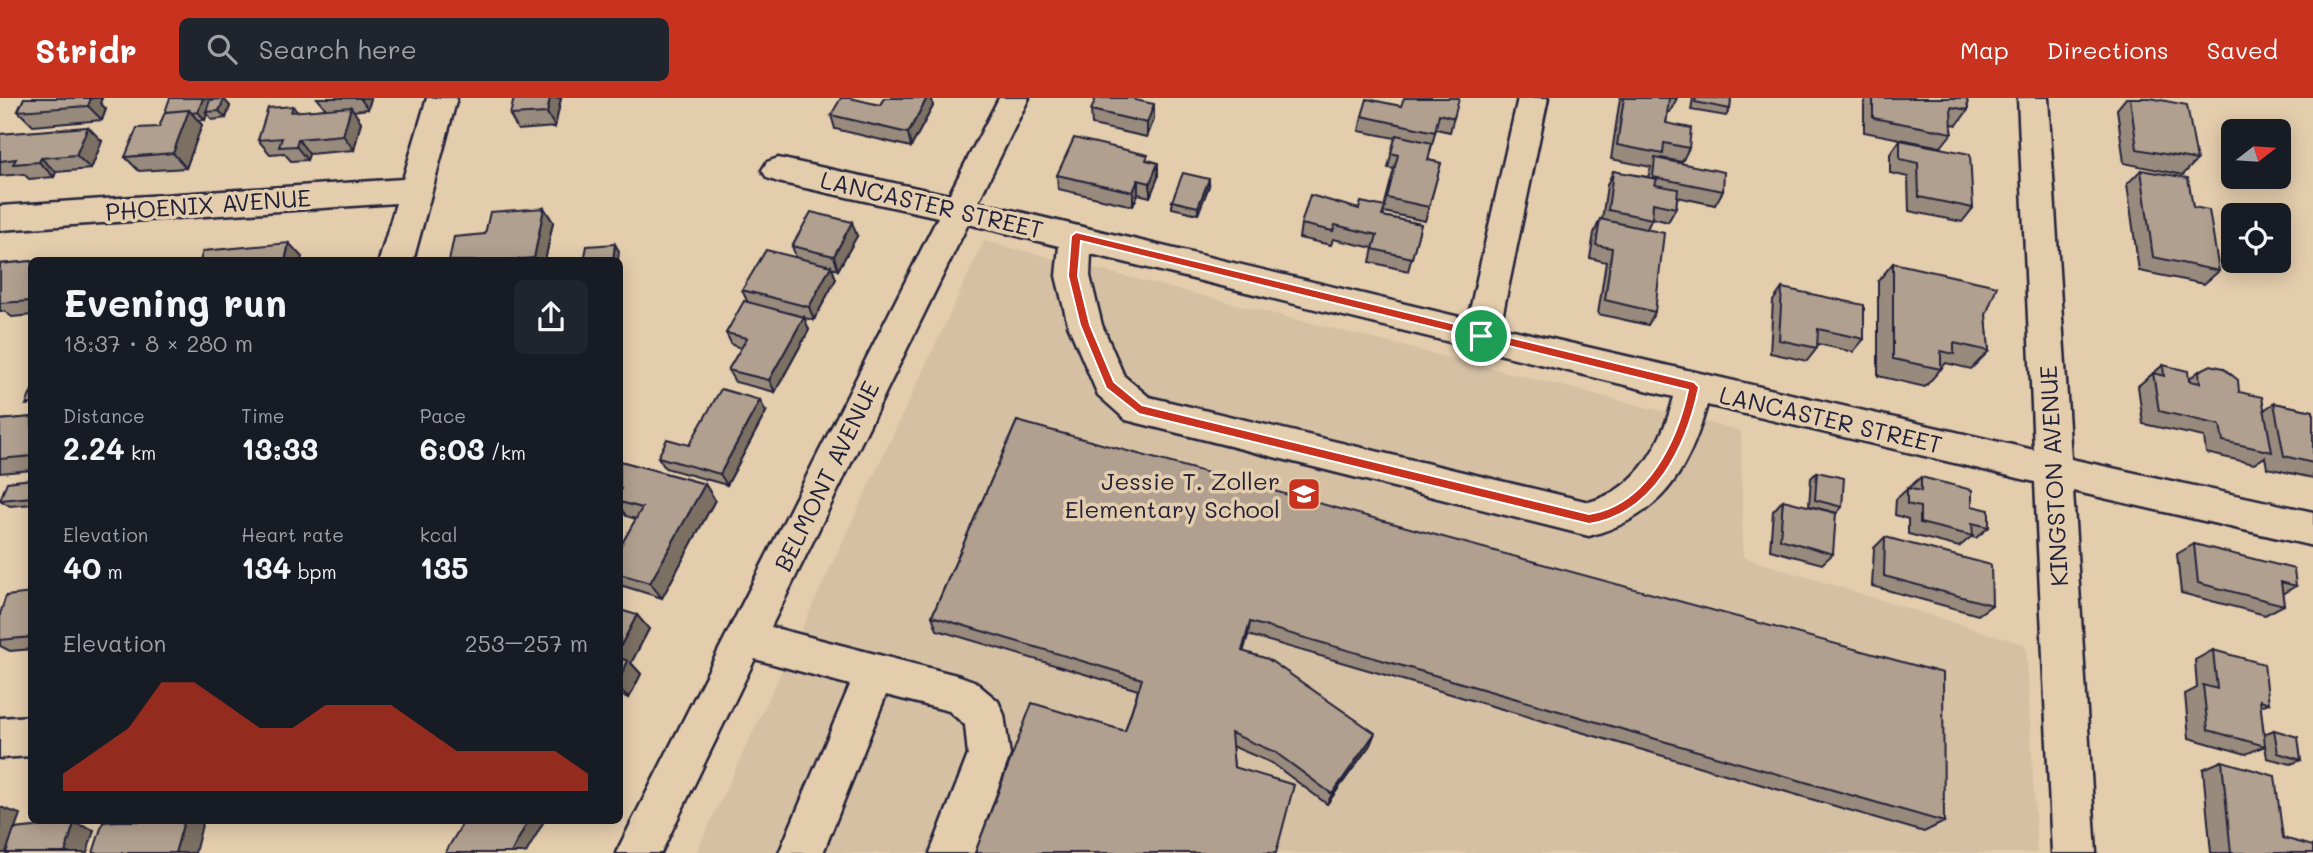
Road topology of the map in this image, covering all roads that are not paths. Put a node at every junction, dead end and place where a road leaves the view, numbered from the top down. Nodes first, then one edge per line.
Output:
1 (442, 98) edge
2 (1014, 98) edge
3 (1533, 98) edge
4 (2033, 98) edge
5 (778, 170) dead end
6 (415, 190) junction
7 (960, 207) junction
8 (0, 218) edge
9 (1076, 236) junction
10 (397, 257) edge
11 (1481, 336) junction
12 (1694, 387) junction
13 (2053, 471) junction
14 (2313, 528) edge
15 (745, 638) junction
16 (875, 673) junction
17 (28, 736) edge
18 (0, 738) edge
19 (638, 853) edge
20 (801, 853) edge
21 (952, 853) edge
22 (2074, 853) edge

1 - 6 street
2 - 7 street, BELMONT AVENUE
3 - 11 street
4 - 13 street, KINGSTON AVENUE
5 - 7 street, LANCASTER STREET
6 - 8 street, PHOENIX AVENUE
6 - 10 street
7 - 9 street, LANCASTER STREET
7 - 15 street, BELMONT AVENUE
9 - 11 street, LANCASTER STREET
9 - 12 street
11 - 12 street, LANCASTER STREET
12 - 13 street, LANCASTER STREET
13 - 14 street, LANCASTER STREET
13 - 22 street, KINGSTON AVENUE
15 - 16 street
15 - 19 street, BELMONT AVENUE
16 - 20 street
16 - 21 street
17 - 18 street

